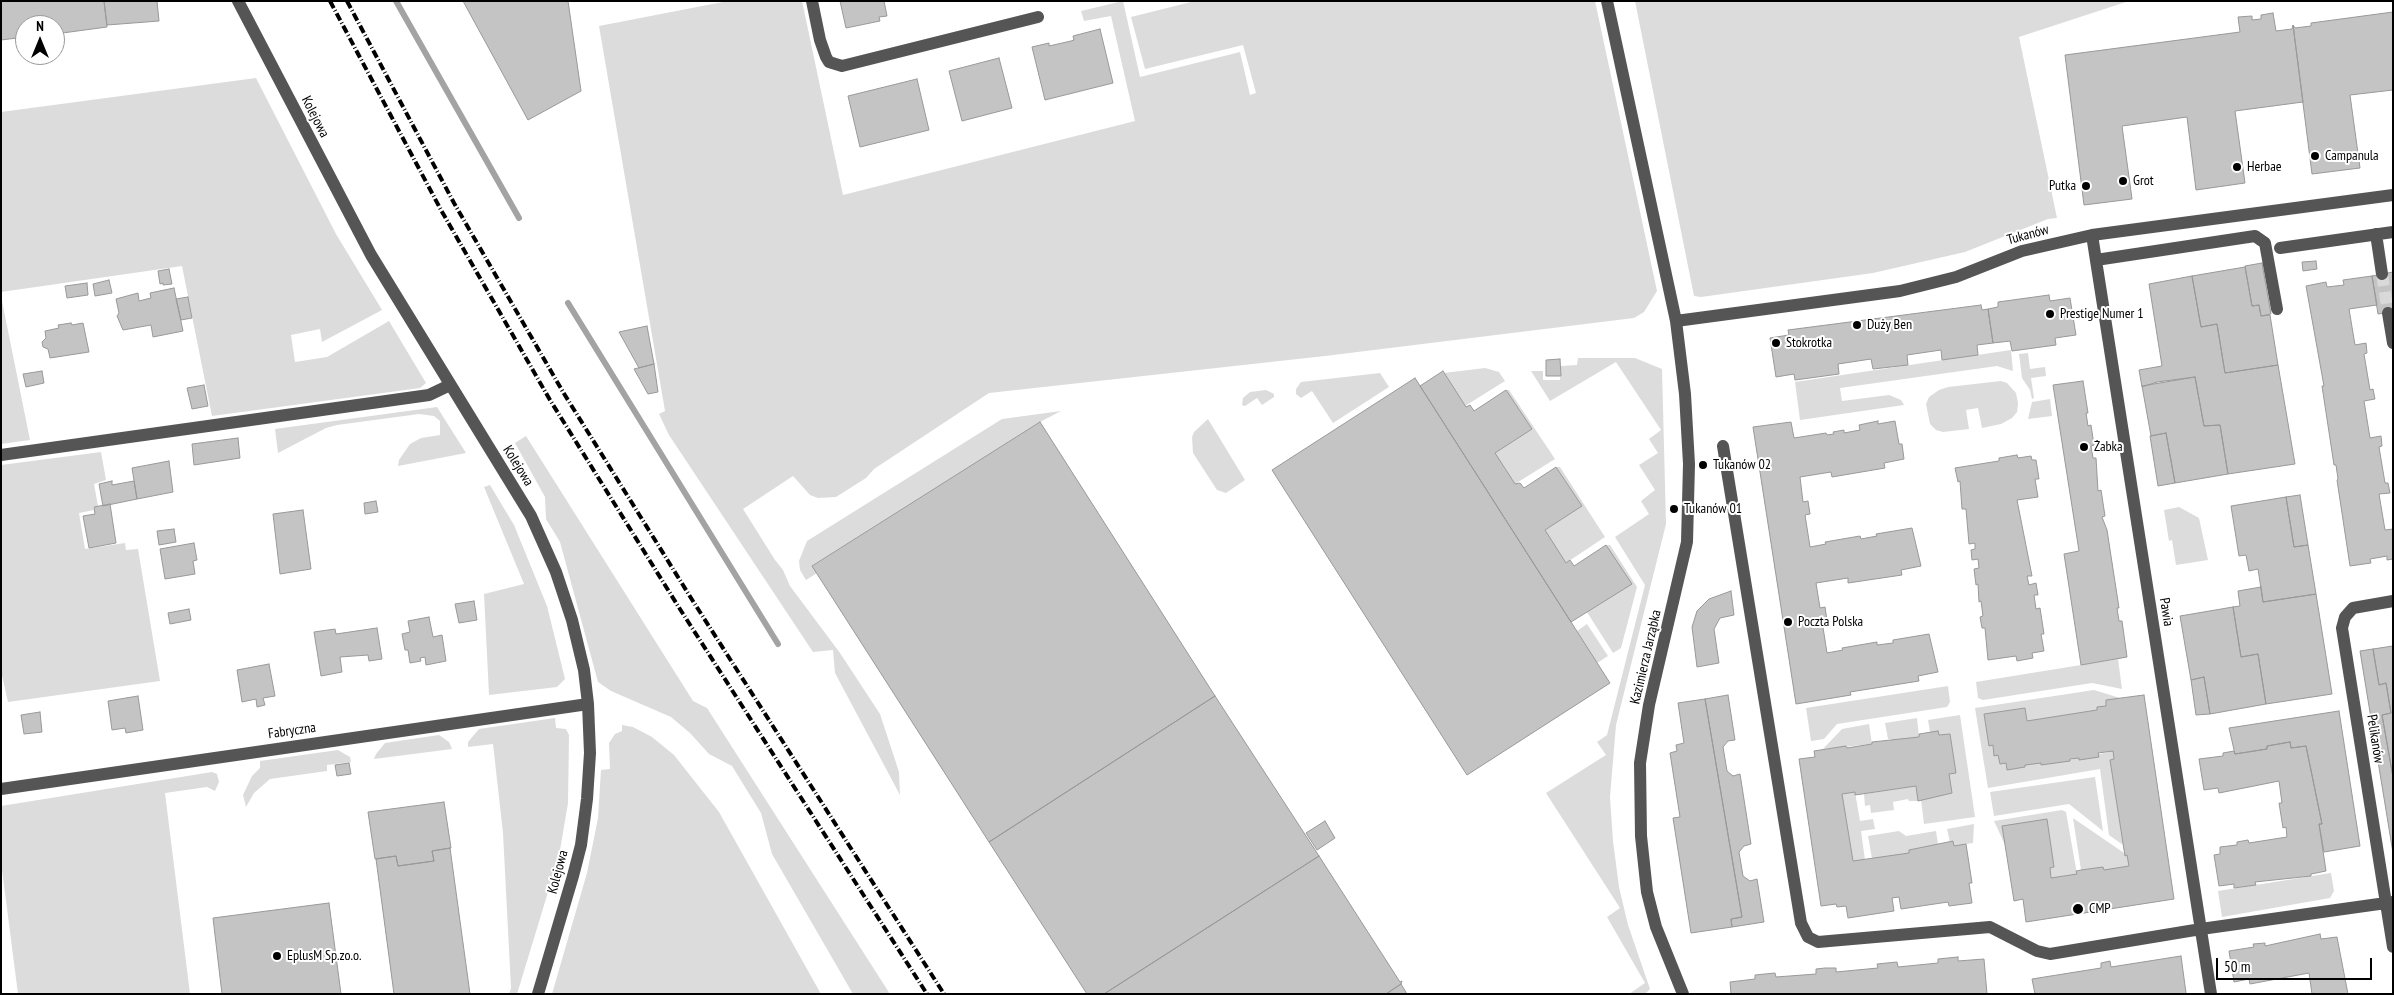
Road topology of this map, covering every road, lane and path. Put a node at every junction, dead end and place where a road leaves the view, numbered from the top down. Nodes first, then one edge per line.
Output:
1 (238, 1) edge
2 (812, 1) edge
3 (1607, 1) edge
4 (1038, 17) dead end
5 (2393, 195) edge
6 (2393, 232) edge
7 (2376, 234) junction
8 (2092, 235) junction
9 (2280, 248) dead end
10 (2096, 260) junction
11 (2382, 274) tunnel mouth
12 (2277, 309) dead end
13 (2388, 313) dead end
14 (1676, 321) junction
15 (2393, 343) edge
16 (450, 385) junction
17 (1724, 446) dead end
18 (1, 455) edge
19 (2393, 601) edge
20 (588, 704) junction
21 (1, 789) edge
22 (2389, 903) edge
23 (2201, 929) junction
24 (2393, 947) edge
25 (538, 994) edge
26 (1683, 994) edge
27 (2211, 994) edge

1 - 16 street, Kolejowa
2 - 4 street
3 - 14 street, Kazimierza Jarząbka
5 - 8 street, Tukanów
6 - 7 street
7 - 9 street
7 - 11 street
8 - 10 street, Pawia
8 - 14 street, Tukanów
10 - 12 street
10 - 23 street, Pawia
13 - 15 street
14 - 26 street, Kazimierza Jarząbka
16 - 18 street
16 - 20 street, Kolejowa
17 - 23 street
19 - 22 street, Pelikanów
20 - 21 street, Fabryczna
20 - 25 street, Kolejowa
22 - 23 street
22 - 24 street, Pelikanów
23 - 27 street, Pawia

